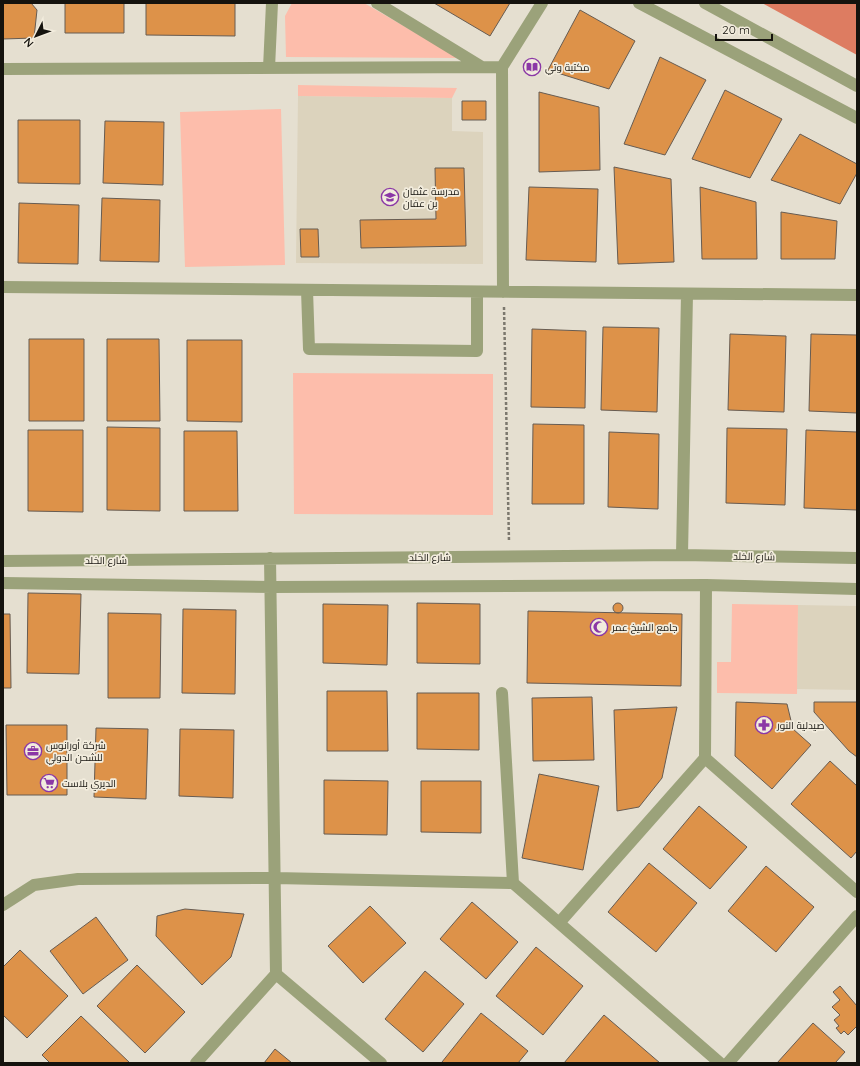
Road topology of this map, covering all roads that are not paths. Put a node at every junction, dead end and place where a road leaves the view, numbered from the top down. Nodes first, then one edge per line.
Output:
1 (272, 3) edge
2 (377, 3) edge
3 (542, 3) edge
4 (639, 3) edge
5 (705, 3) edge
6 (482, 67) junction
7 (502, 67) junction
8 (268, 68) junction
9 (3, 69) edge
10 (857, 86) edge
11 (857, 118) edge
12 (3, 287) edge
13 (307, 290) junction
14 (477, 292) junction
15 (503, 292) junction
16 (687, 294) junction
17 (857, 295) edge
18 (682, 555) junction
19 (270, 558) junction
20 (857, 558) edge
21 (3, 561) edge
22 (3, 583) edge
23 (706, 585) junction
24 (271, 587) junction
25 (857, 589) edge
26 (502, 693) dead end
27 (705, 758) junction
28 (275, 878) junction
29 (512, 883) junction
30 (857, 892) edge
31 (3, 905) edge
32 (857, 916) edge
33 (559, 923) junction
34 (276, 974) junction
35 (196, 1063) edge
36 (380, 1063) edge
37 (720, 1063) edge
38 (728, 1063) edge

1 - 8 street
2 - 6 street
3 - 7 street
4 - 11 street
5 - 10 street
6 - 7 street
6 - 8 street
7 - 15 street
8 - 9 street
12 - 13 street
13 - 14 street
13 - 14 street
14 - 15 street
15 - 16 street
16 - 17 street
16 - 18 street
18 - 19 street, شارع الخلد
18 - 20 street, شارع الخلد
19 - 21 street, شارع الخلد
19 - 24 street
22 - 24 street
23 - 24 street
23 - 25 street
23 - 27 street
24 - 28 street
26 - 29 street
27 - 30 street
27 - 33 street
28 - 29 street
28 - 31 street
28 - 34 street
29 - 33 street
32 - 38 street
33 - 37 street
34 - 35 street
34 - 36 street

